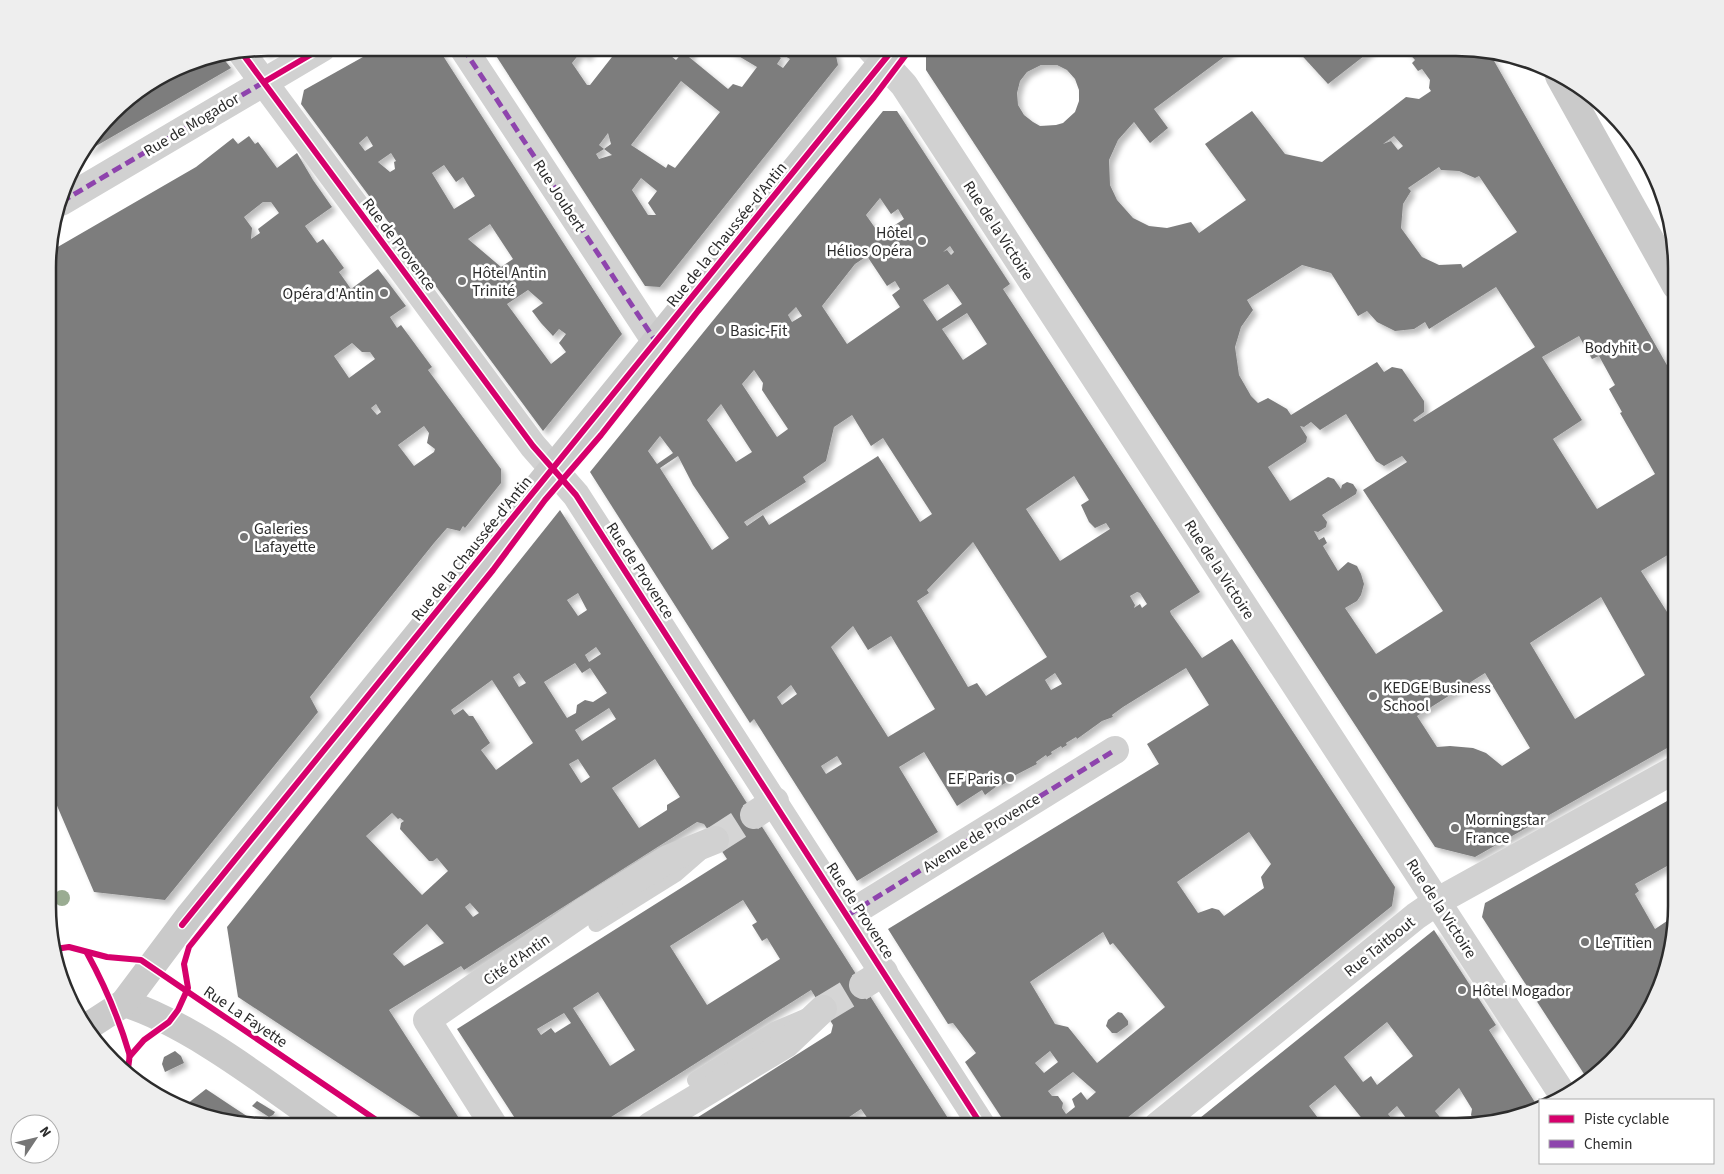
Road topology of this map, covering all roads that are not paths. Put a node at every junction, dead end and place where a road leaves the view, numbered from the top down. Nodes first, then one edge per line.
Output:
1 (308, 56) edge
2 (468, 56) edge
3 (880, 56) edge
4 (886, 56) edge
5 (246, 58) edge
6 (264, 82) junction
7 (1565, 87) edge
8 (69, 197) edge
9 (1668, 272) edge
10 (656, 342) junction
11 (553, 469) junction
12 (1115, 750) dead end
13 (1668, 773) edge
14 (714, 840) joint
15 (1438, 901) junction
16 (848, 915) junction
17 (596, 924) dead end
18 (124, 1003) junction
19 (823, 1009) joint
20 (92, 1023) edge
21 (696, 1080) dead end
22 (1561, 1090) edge
23 (316, 1118) edge
24 (489, 1118) edge
25 (663, 1118) edge
26 (976, 1118) edge
27 (1167, 1118) edge

1 - 6 street, Rue de Mogador
2 - 10 street, Rue Joubert
3 - 10 main road, Rue de la Chaussée-d'Antin
4 - 15 street, Rue de la Victoire
5 - 6 street, Rue de Provence
6 - 8 street, Rue de Mogador
6 - 11 street, Rue de Provence
7 - 9 main road
10 - 11 main road, Rue de la Chaussée-d'Antin
11 - 16 street, Rue de Provence
11 - 18 main road, Rue de la Chaussée-d'Antin
12 - 16 street, Avenue de Provence
13 - 15 street, Rue Taitbout
14 - 17 lane
14 - 24 street, Cité d'Antin
15 - 22 street, Rue de la Victoire
15 - 27 street, Rue Taitbout
16 - 26 street, Rue de Provence
18 - 20 main road
18 - 23 main road
19 - 21 lane
19 - 25 street

